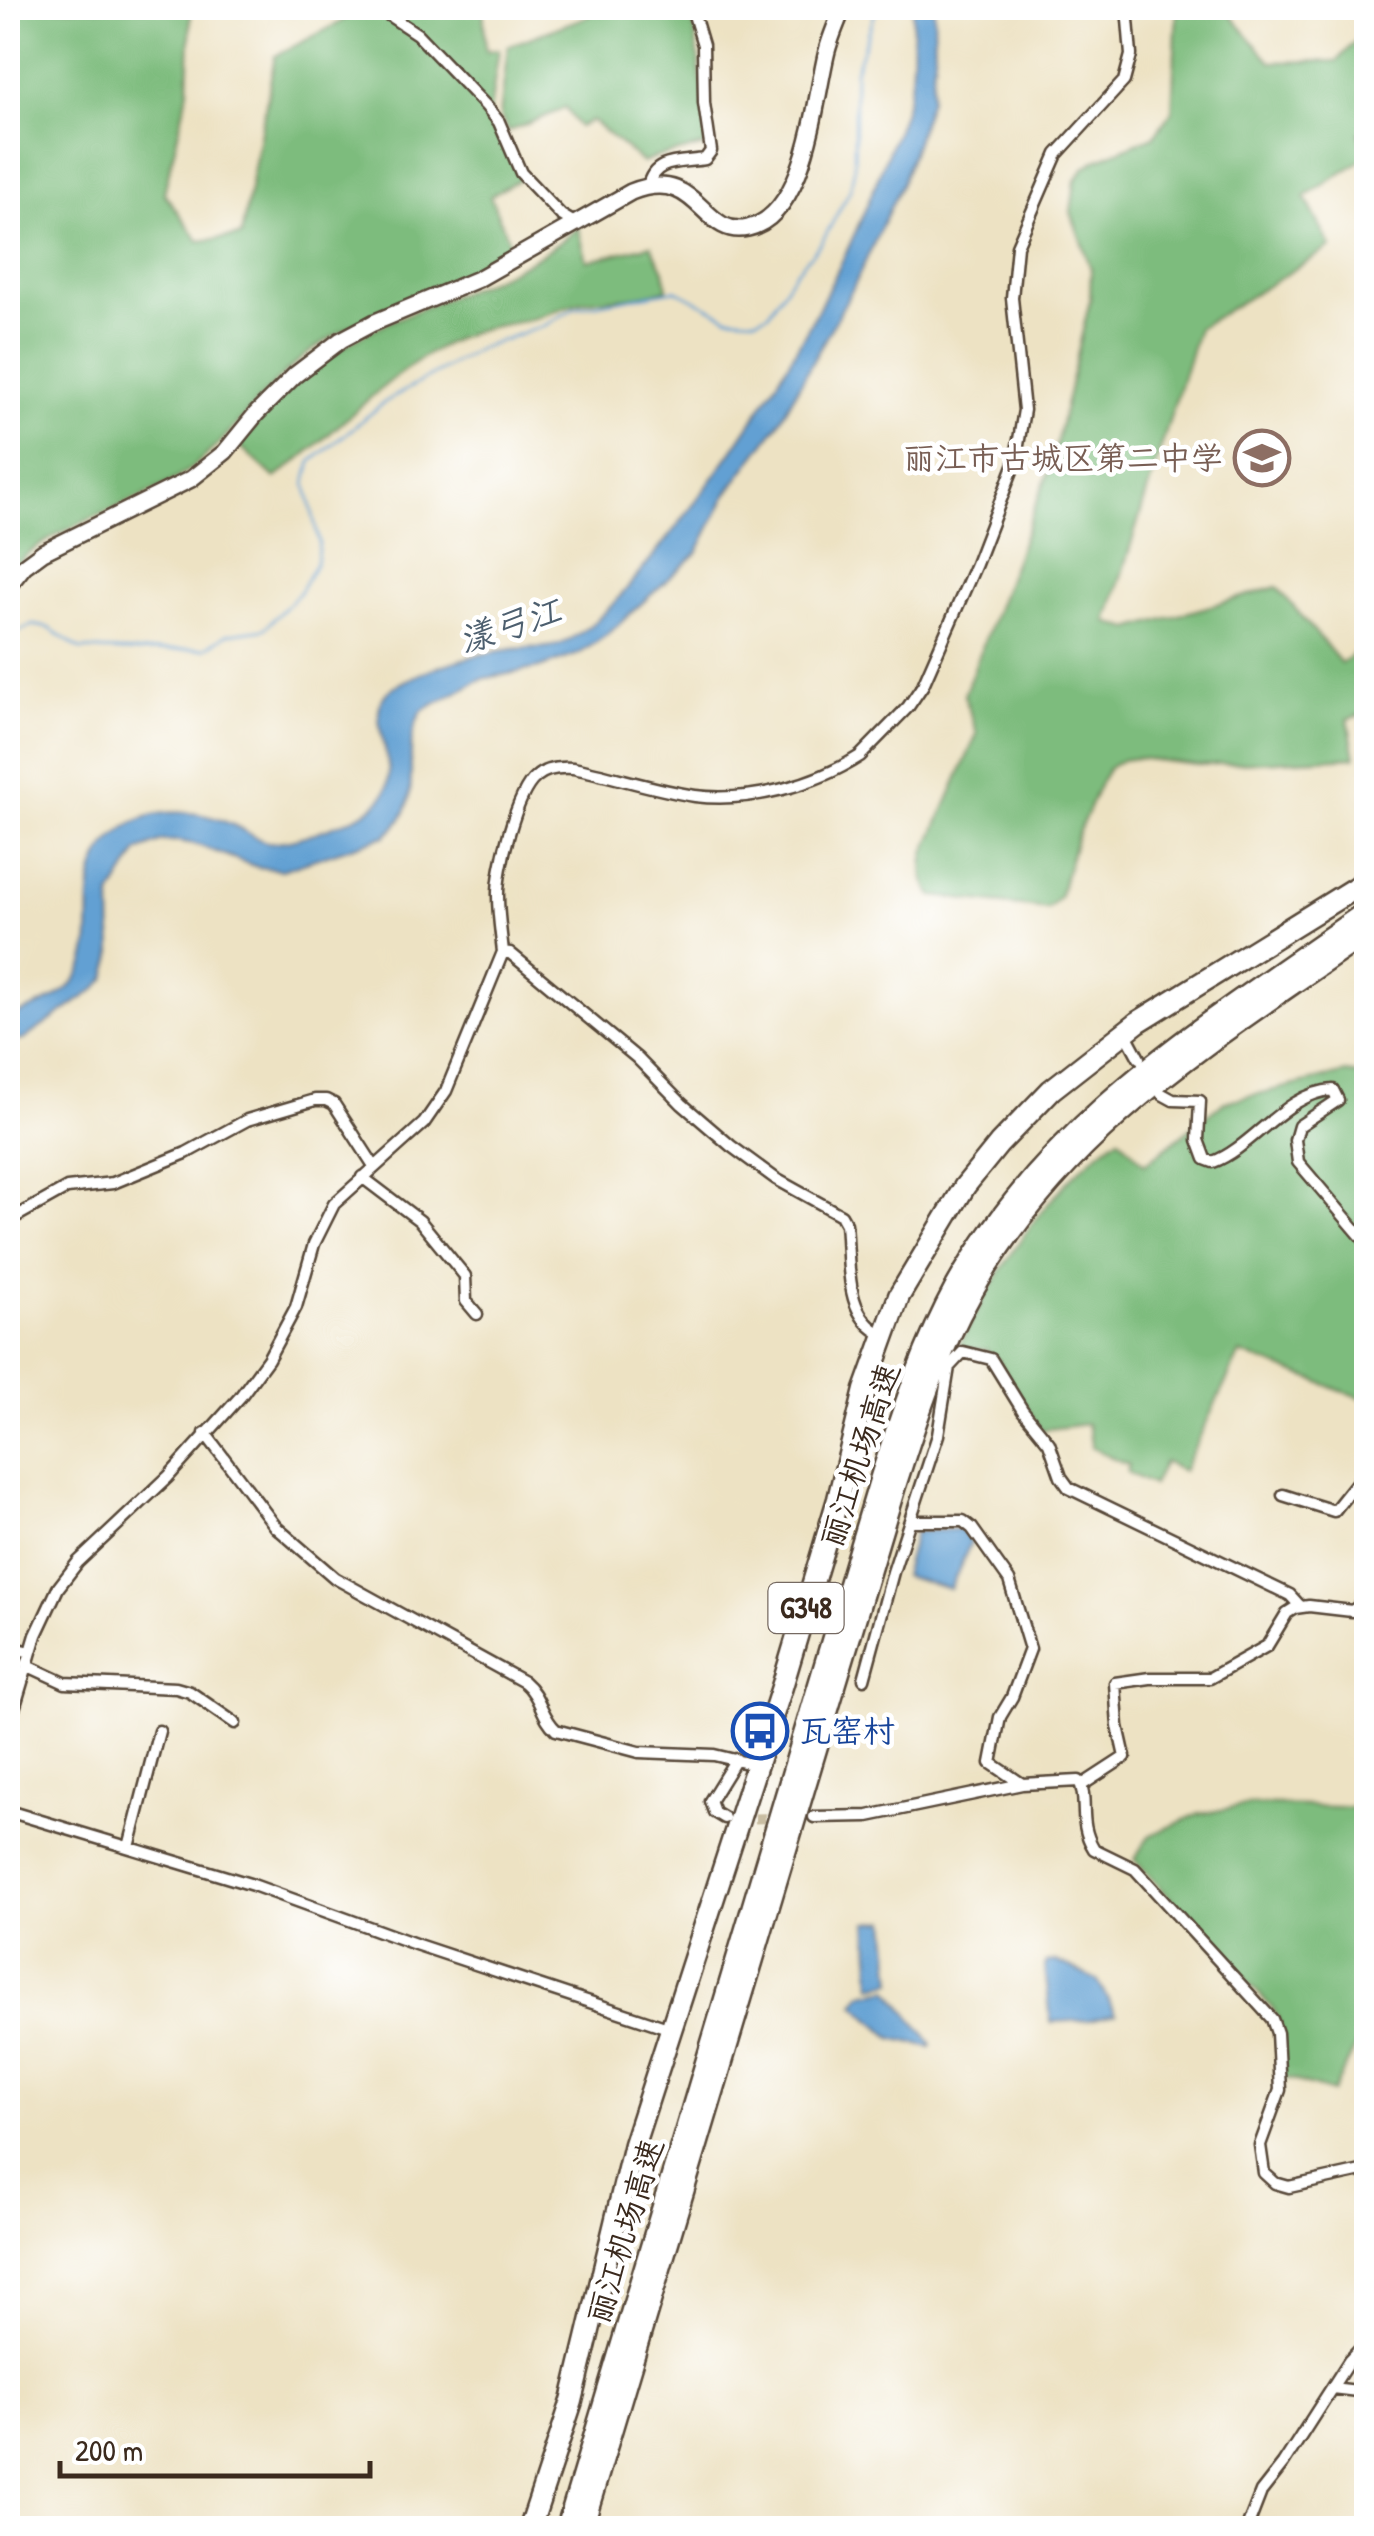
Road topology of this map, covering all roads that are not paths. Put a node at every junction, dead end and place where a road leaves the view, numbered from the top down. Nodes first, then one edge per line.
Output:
1 (378, 8) edge
2 (692, 8) edge
3 (843, 8) edge
4 (1127, 8) edge
5 (648, 187) junction
6 (576, 224) junction
7 (8, 586) edge
8 (1366, 882) edge
9 (1366, 912) edge
10 (1366, 932) edge
11 (503, 952) junction
12 (1124, 1032) junction
13 (1139, 1058) dead end
14 (1162, 1094) dead end
15 (374, 1166) junction
16 (362, 1177) junction
17 (8, 1221) edge
18 (1366, 1242) edge
19 (477, 1314) dead end
20 (884, 1335) junction
21 (205, 1432) junction
22 (1366, 1471) edge
23 (1284, 1495) dead end
24 (910, 1522) junction
25 (1366, 1602) edge
26 (1300, 1606) junction
27 (8, 1646) edge
28 (30, 1652) junction
29 (26, 1665) junction
30 (864, 1678) dead end
31 (235, 1723) dead end
32 (8, 1729) edge
33 (159, 1731) dead end
34 (746, 1762) junction
35 (1022, 1784) junction
36 (1082, 1786) junction
37 (8, 1810) edge
38 (814, 1817) dead end
39 (724, 1818) dead end
40 (129, 1847) junction
41 (670, 2029) junction
42 (1366, 2170) edge
43 (1366, 2343) edge
44 (1332, 2388) junction
45 (1366, 2392) edge
46 (530, 2528) edge
47 (567, 2528) edge
48 (582, 2528) edge
49 (1247, 2528) edge

1 - 6 street
2 - 5 street
3 - 5 main road
4 - 11 street
5 - 6 main road
6 - 7 main road
8 - 12 highway, G348
9 - 47 highway, 丽江机场高速
10 - 48 highway, 丽江机场高速
11 - 15 street
11 - 20 street
12 - 13 street
12 - 20 highway, G348
14 - 18 street
15 - 16 street
15 - 17 street
16 - 19 street
16 - 21 street
20 - 34 highway, G348
21 - 28 street
21 - 34 street
22 - 23 street
24 - 26 street
24 - 30 street
24 - 35 street
25 - 26 street
26 - 36 street
27 - 28 street
28 - 29 street
29 - 31 street
29 - 32 street
33 - 40 street
34 - 39 street
34 - 41 highway, G348
35 - 36 street
35 - 38 street
36 - 42 street
37 - 40 street
40 - 41 street
41 - 46 highway, G348
43 - 44 street
44 - 45 street
44 - 49 street

